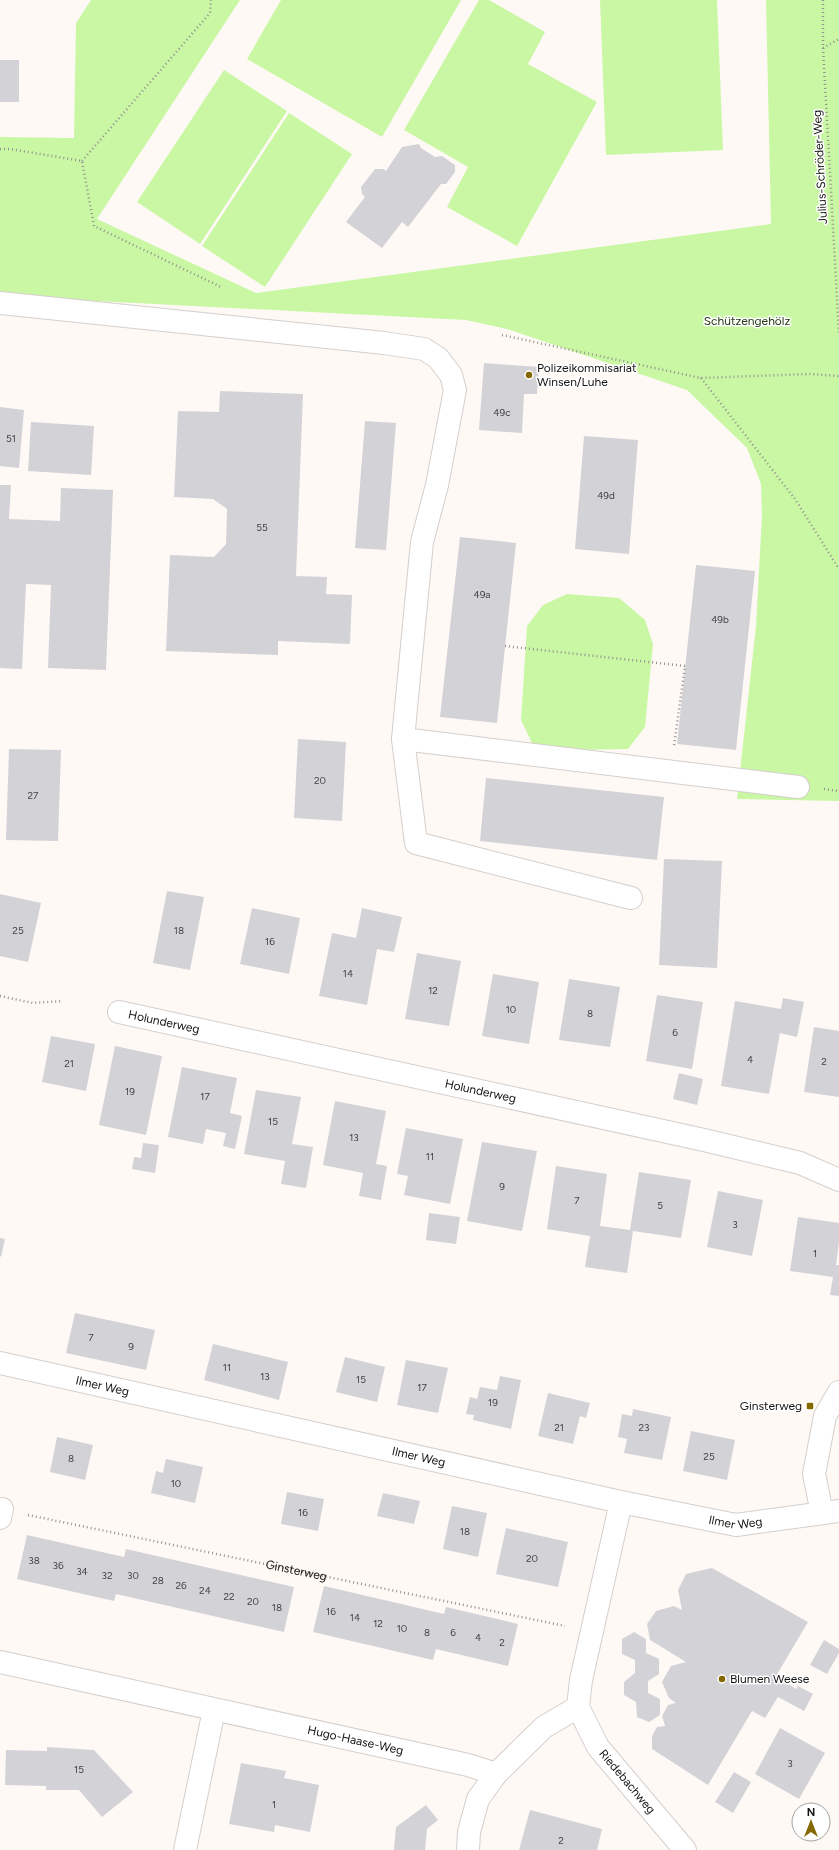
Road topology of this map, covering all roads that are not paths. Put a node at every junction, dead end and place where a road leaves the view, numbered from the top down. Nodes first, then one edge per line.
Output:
1 (0, 303) edge
2 (403, 739) junction
3 (798, 787) dead end
4 (631, 898) dead end
5 (119, 1012) dead end
6 (839, 1180) edge
7 (0, 1362) edge
8 (839, 1392) edge
9 (621, 1502) junction
10 (830, 1512) edge
11 (0, 1662) edge
12 (578, 1707) junction
13 (214, 1710) junction
14 (496, 1774) junction
15 (185, 1850) edge
16 (468, 1850) edge
17 (685, 1850) edge

1 - 2 street
2 - 3 street
2 - 4 street
5 - 6 street, Holunderweg
7 - 9 street, Ilmer Weg
8 - 10 street
9 - 10 street, Ilmer Weg
9 - 12 street
11 - 13 street, Hugo-Haase-Weg
12 - 14 street
12 - 17 street, Riedebachweg
13 - 14 street, Hugo-Haase-Weg
13 - 15 street
14 - 16 street

